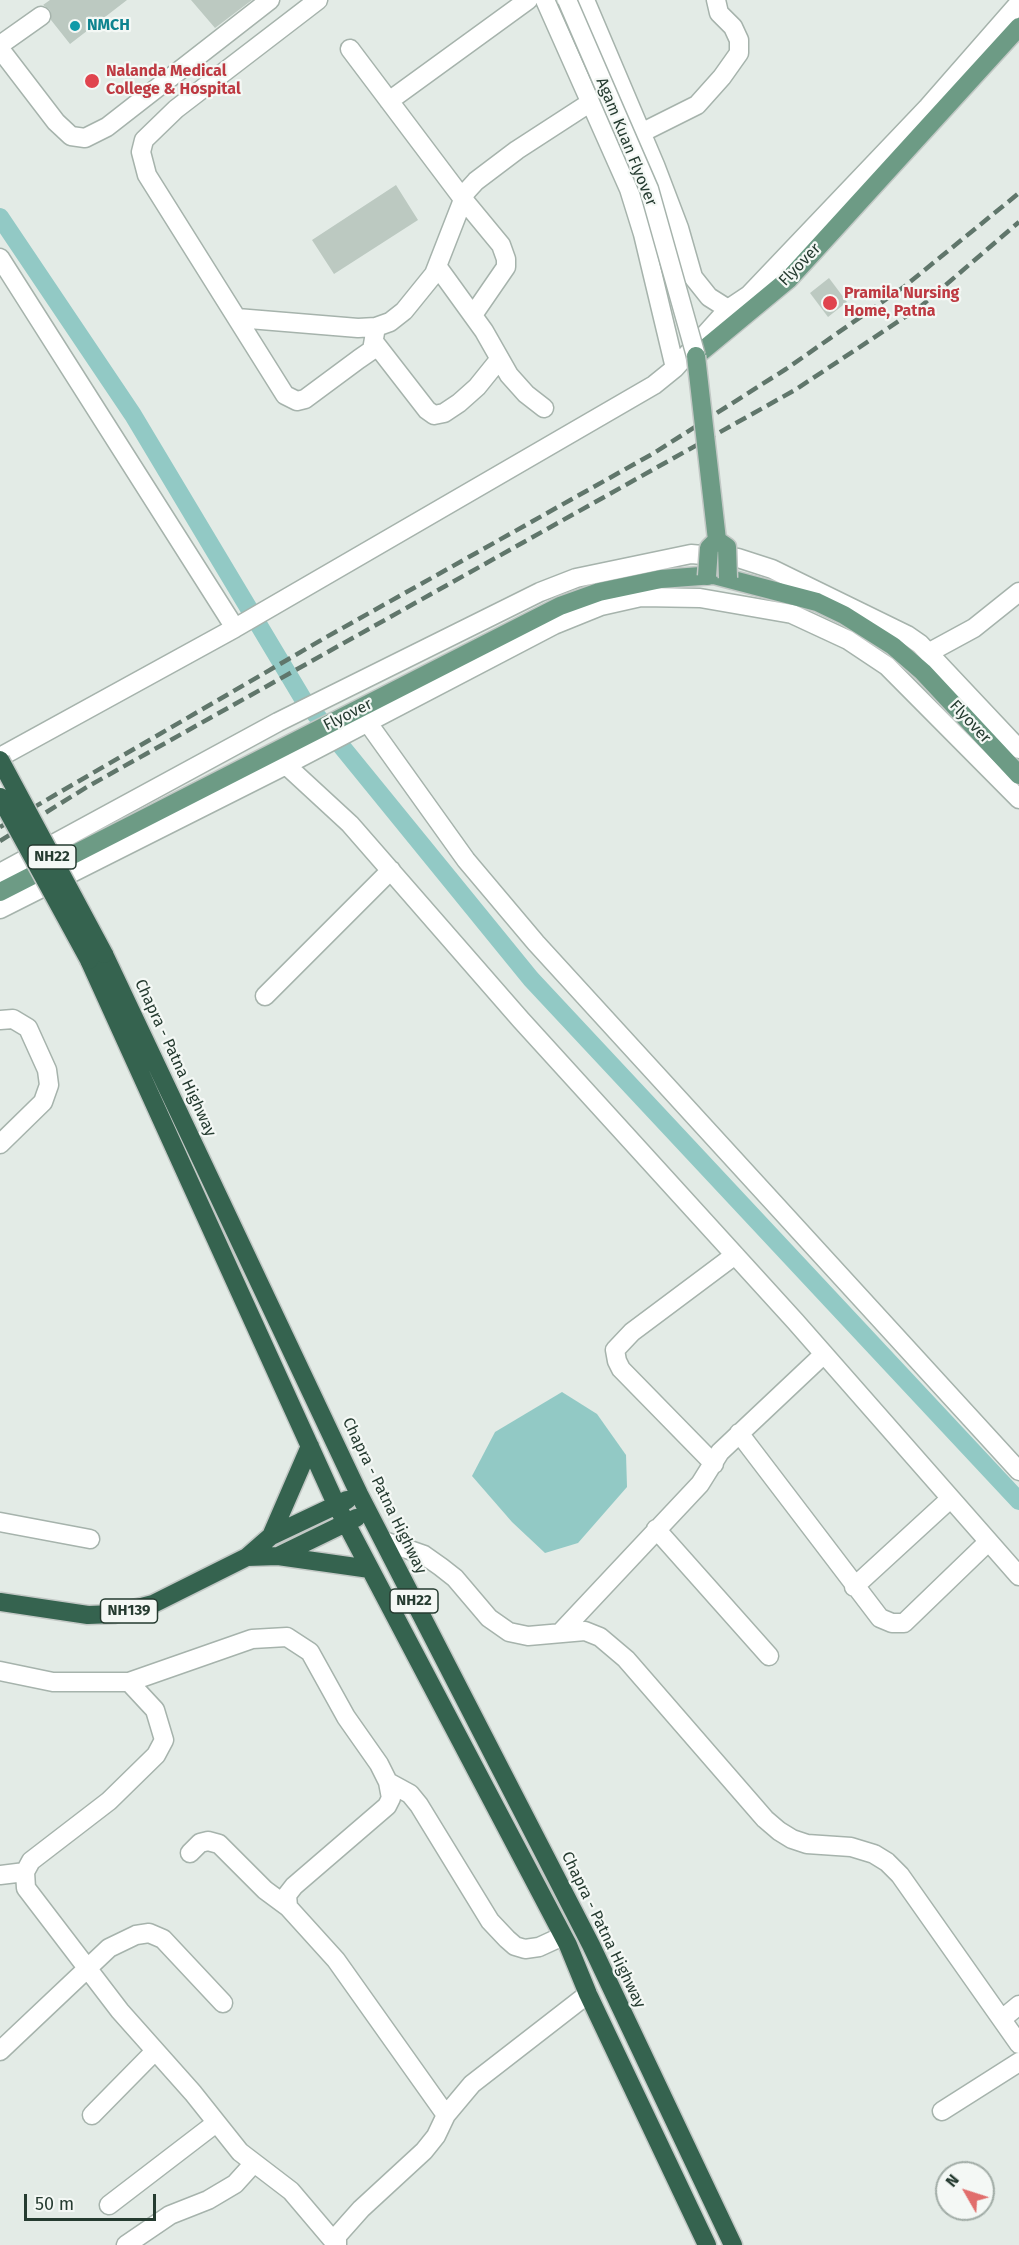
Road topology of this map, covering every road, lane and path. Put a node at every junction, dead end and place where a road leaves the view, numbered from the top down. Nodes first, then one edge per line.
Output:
1 (270, 0) edge
2 (318, 0) edge
3 (528, 0) edge
4 (545, 0) edge
5 (567, 0) edge
6 (585, 0) edge
7 (716, 0) edge
8 (1019, 3) edge
9 (41, 16) dead end
10 (1019, 27) edge
11 (0, 47) edge
12 (350, 49) dead end
13 (389, 101) junction
14 (591, 102) junction
15 (641, 133) junction
16 (463, 199) junction
17 (0, 258) edge
18 (437, 266) junction
19 (728, 309) junction
20 (473, 315) junction
21 (237, 318) junction
22 (376, 335) junction
23 (696, 356) junction
24 (498, 360) junction
25 (675, 368) junction
26 (544, 408) dead end
27 (717, 540) junction
28 (707, 576) junction
29 (728, 578) junction
30 (1019, 592) edge
31 (235, 628) junction
32 (928, 652) junction
33 (361, 726) junction
34 (1019, 749) edge
35 (0, 759) edge
36 (286, 765) junction
37 (1019, 775) edge
38 (0, 797) edge
39 (1019, 800) edge
40 (391, 870) junction
41 (0, 873) edge
42 (0, 892) edge
43 (0, 909) edge
44 (97, 957) junction
45 (265, 996) dead end
46 (0, 1020) edge
47 (0, 1144) edge
48 (735, 1255) junction
49 (824, 1354) junction
50 (739, 1433) junction
51 (310, 1446) junction
52 (714, 1464) junction
53 (1019, 1471) edge
54 (359, 1494) junction
55 (950, 1499) junction
56 (336, 1504) junction
57 (368, 1511) junction
58 (0, 1522) edge
59 (346, 1523) junction
60 (656, 1529) junction
61 (271, 1536) junction
62 (90, 1539) dead end
63 (384, 1541) junction
64 (988, 1542) junction
65 (278, 1556) junction
66 (247, 1557) junction
67 (370, 1569) junction
68 (1019, 1576) edge
69 (854, 1587) junction
70 (0, 1602) edge
71 (561, 1632) junction
72 (769, 1656) dead end
73 (0, 1671) edge
74 (129, 1682) junction
75 (388, 1782) junction
76 (190, 1853) dead end
77 (25, 1872) junction
78 (0, 1875) edge
79 (288, 1907) junction
80 (563, 1936) junction
81 (87, 1968) junction
82 (588, 1994) junction
83 (223, 2003) dead end
84 (1019, 2005) edge
85 (1002, 2019) junction
86 (1019, 2044) edge
87 (0, 2051) edge
88 (155, 2051) junction
89 (1019, 2062) edge
90 (942, 2111) dead end
91 (92, 2115) dead end
92 (446, 2115) junction
93 (216, 2123) junction
94 (254, 2163) junction
95 (109, 2205) dead end
96 (336, 2244) edge
97 (126, 2245) edge
98 (706, 2245) edge
99 (733, 2245) edge

1 - 11 street
2 - 21 street
3 - 13 street
4 - 14 street
5 - 23 street, Agam Kuan Flyover, bridge
6 - 15 street
7 - 15 street
8 - 19 street
9 - 11 street
10 - 23 main road, Flyover
12 - 13 street
13 - 16 street
14 - 16 street
14 - 25 street
15 - 19 street
16 - 18 street
16 - 20 street
17 - 31 street
18 - 20 street
18 - 22 street
19 - 25 street
20 - 24 street
21 - 22 street
21 - 22 street
22 - 24 street
23 - 27 main road, bridge
24 - 26 street
25 - 31 street
27 - 28 main road, bridge
27 - 29 main road, bridge
28 - 29 main road, Flyover
28 - 42 main road, Flyover
29 - 37 main road, Flyover
30 - 32 street
31 - 35 street
32 - 34 street
32 - 41 street
33 - 36 street
33 - 39 street
33 - 53 street
35 - 44 highway, NH22, bridge
36 - 40 street
36 - 43 street
38 - 44 highway, NH22, bridge
40 - 45 street
40 - 48 street
44 - 51 highway, NH22
44 - 54 highway, Chapra - Patna Highway / NH22
46 - 47 street
48 - 49 street
48 - 52 street
49 - 50 street
49 - 55 street
50 - 52 street
50 - 69 street
51 - 56 highway, NH22
51 - 61 highway
52 - 60 street
54 - 56 highway, NH139
54 - 57 highway, Chapra - Patna Highway / NH22
55 - 64 street
55 - 69 street
56 - 59 highway, NH22
56 - 61 highway, NH139
57 - 59 highway, NH139
57 - 63 highway, Chapra - Patna Highway / NH22
58 - 62 street
59 - 65 highway, NH139
59 - 67 highway, NH22
60 - 71 street
60 - 72 street
61 - 66 highway, NH139
63 - 71 street
63 - 99 highway, Chapra - Patna Highway / NH22
64 - 68 street
64 - 69 street
65 - 66 highway, NH139
65 - 67 highway
66 - 70 highway, NH139
67 - 80 highway, NH22
71 - 85 street
73 - 74 street
74 - 75 street
74 - 77 street
75 - 79 street
75 - 80 street
76 - 79 street
77 - 78 street
77 - 81 street
79 - 92 street
80 - 82 highway, NH22
81 - 83 street
81 - 87 street
81 - 88 street
82 - 92 street
82 - 98 highway, NH22
84 - 85 street
85 - 86 street
88 - 91 street
88 - 93 street
89 - 90 street
92 - 96 street
93 - 94 street
93 - 95 street
94 - 96 street
94 - 97 street

